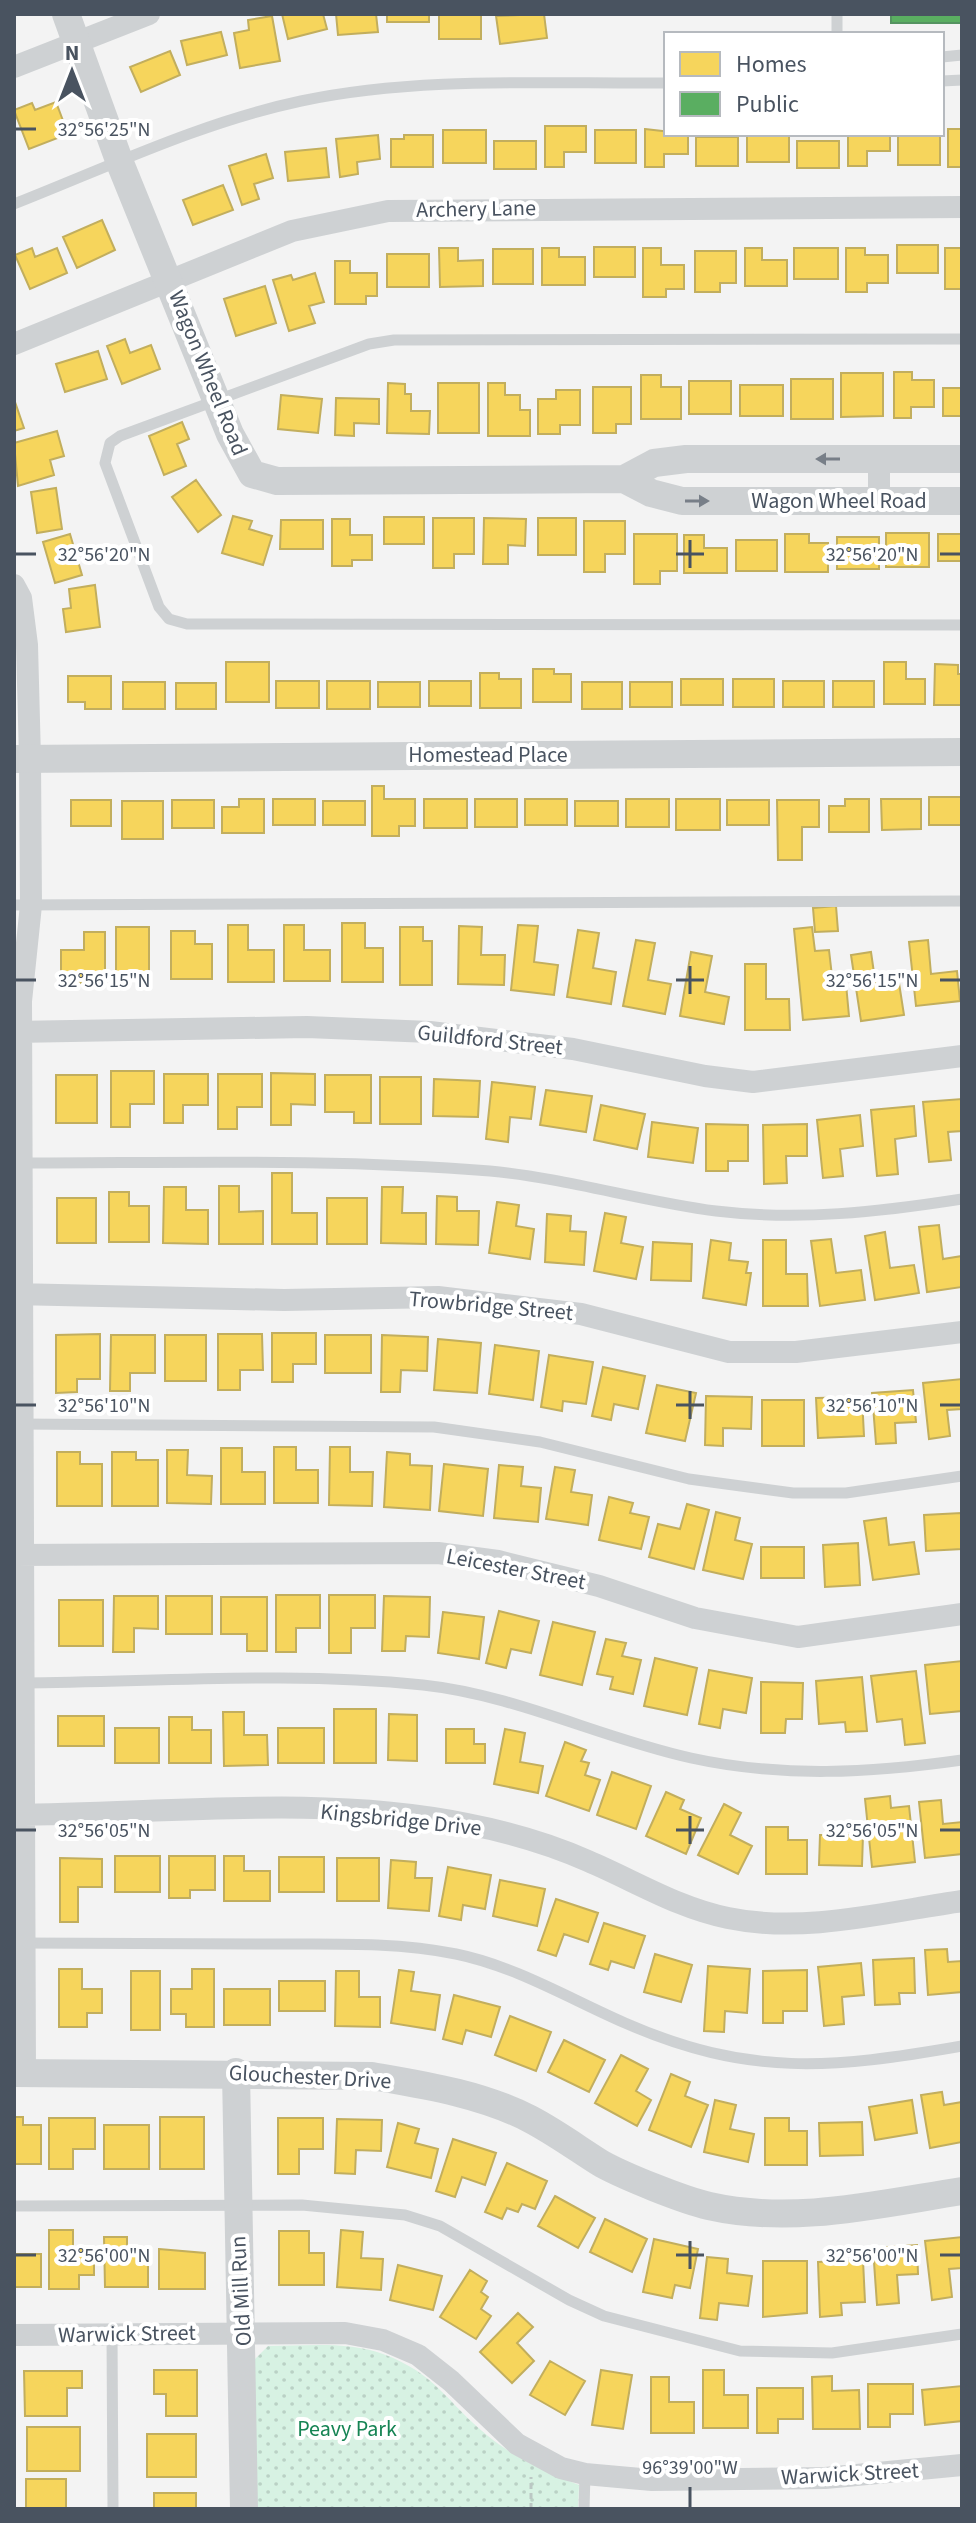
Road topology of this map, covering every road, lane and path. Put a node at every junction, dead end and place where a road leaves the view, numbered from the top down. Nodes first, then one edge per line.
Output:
1 (66, 14) edge
2 (149, 14) edge
3 (77, 41) junction
4 (14, 67) edge
5 (664, 83) edge
6 (120, 163) junction
7 (14, 204) edge
8 (962, 207) edge
9 (170, 280) junction
10 (962, 339) edge
11 (14, 344) edge
12 (218, 400) junction
13 (879, 459) junction
14 (962, 459) edge
15 (624, 479) junction
16 (879, 501) junction
17 (962, 501) edge
18 (14, 585) edge
19 (962, 625) edge
20 (962, 752) edge
21 (22, 759) edge
22 (962, 901) edge
23 (22, 905) edge
24 (18, 1032) edge
25 (962, 1056) edge
26 (18, 1163) edge
27 (962, 1199) edge
28 (18, 1294) edge
29 (962, 1332) edge
30 (18, 1424) edge
31 (962, 1476) edge
32 (18, 1555) edge
33 (962, 1614) edge
34 (19, 1683) edge
35 (962, 1760) edge
36 (19, 1815) edge
37 (962, 1901) edge
38 (19, 1943) edge
39 (962, 2046) edge
40 (236, 2072) junction
41 (20, 2073) edge
42 (962, 2191) edge
43 (236, 2205) junction
44 (14, 2206) edge
45 (244, 2332) junction
46 (112, 2334) junction
47 (962, 2334) edge
48 (14, 2335) edge
49 (962, 2465) edge
50 (533, 2473) dead end
51 (585, 2474) junction
52 (113, 2509) edge
53 (244, 2509) edge
54 (531, 2509) edge
55 (584, 2509) edge

1 - 3 street, Wagon Wheel Road
2 - 3 street
3 - 4 street
3 - 6 street, Wagon Wheel Road
5 - 6 lane
6 - 7 lane
6 - 9 street, Wagon Wheel Road
8 - 9 street, Archery Lane
9 - 11 street, Archery Lane
9 - 12 street, Wagon Wheel Road
10 - 12 lane
12 - 15 street, Wagon Wheel Road
12 - 19 lane
13 - 14 street, Wagon Wheel Road
13 -> 15 street, Wagon Wheel Road
13 - 16 street
15 -> 16 street, Wagon Wheel Road
16 - 17 street, Wagon Wheel Road
18 - 21 street
20 - 21 street, Homestead Place
21 - 23 street
22 - 23 lane
23 - 24 street
24 - 25 street, Guildford Street
24 - 26 street
26 - 27 lane
26 - 28 street
28 - 29 street, Trowbridge Street
28 - 30 street
30 - 31 lane
30 - 32 street
32 - 33 street, Leicester Street
32 - 34 street
34 - 35 lane
34 - 36 street
36 - 37 street, Kingsbridge Drive
36 - 38 street
38 - 39 lane
38 - 41 street
40 - 41 street, Glouchester Drive
40 - 42 street, Glouchester Drive
40 - 43 street, Old Mill Run
43 - 44 lane
43 - 45 street, Old Mill Run
43 - 47 lane
45 - 46 street, Warwick Street
45 - 51 street, Warwick Street
45 - 53 street, Old Mill Run
46 - 48 street, Warwick Street
46 - 52 lane
49 - 51 street, Warwick Street
50 - 54 path
51 - 55 lane

